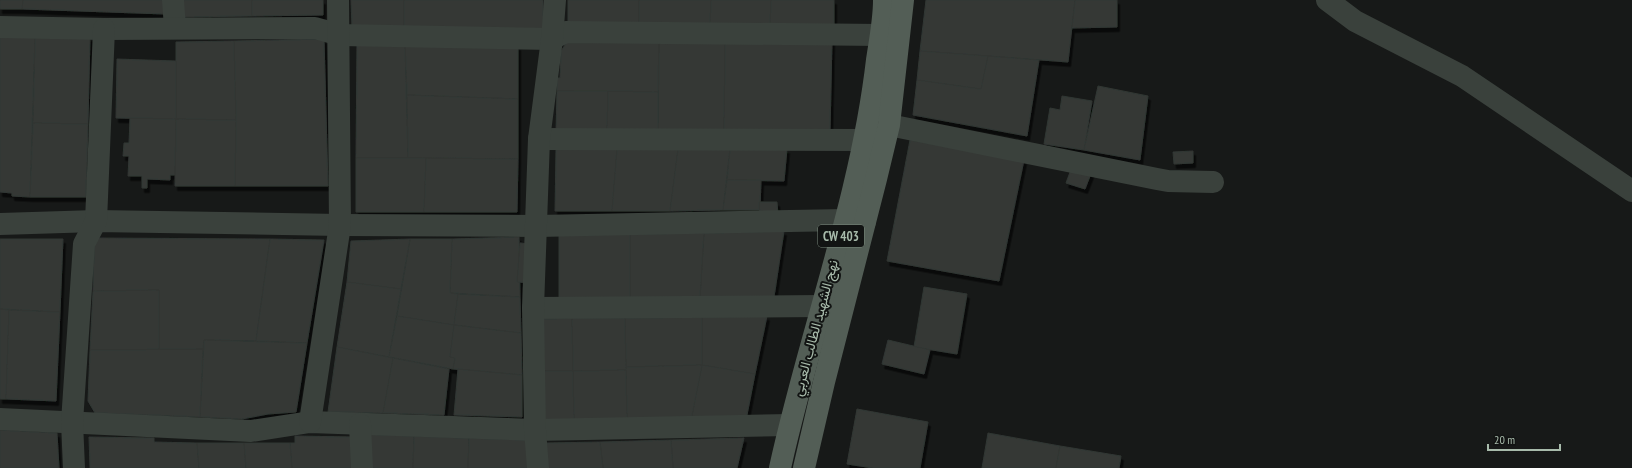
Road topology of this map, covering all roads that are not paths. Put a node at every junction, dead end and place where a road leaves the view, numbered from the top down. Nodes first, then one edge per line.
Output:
1 (173, 0) edge
2 (338, 0) edge
3 (555, 0) edge
4 (884, 0) edge
5 (903, 0) edge
6 (1327, 0) edge
7 (0, 27) edge
8 (104, 28) junction
9 (175, 28) junction
10 (340, 35) junction
11 (880, 35) junction
12 (552, 39) junction
13 (889, 125) junction
14 (539, 139) junction
15 (865, 140) junction
16 (1213, 182) dead end
17 (1632, 191) edge
18 (96, 221) junction
19 (855, 221) junction
20 (0, 224) edge
21 (340, 225) junction
22 (537, 226) junction
23 (821, 306) junction
24 (533, 308) junction
25 (0, 419) edge
26 (72, 422) junction
27 (310, 422) junction
28 (360, 424) junction
29 (789, 425) junction
30 (535, 430) junction
31 (74, 468) edge
32 (362, 468) edge
33 (538, 468) edge
34 (780, 468) edge
35 (804, 468) edge

1 - 9 street
2 - 10 street
3 - 12 street
4 - 11 main road, نهج الشهيد الطالب العربي / CW 403
5 - 13 main road, نهج الشهيد الطالب العربي / CW 403
6 - 17 street
7 - 8 street
8 - 9 street
8 - 18 street
9 - 10 street
10 - 12 street
10 - 21 street
11 - 12 street
11 - 15 main road, نهج الشهيد الطالب العربي / CW 403
12 - 14 street
13 - 16 street
13 - 19 main road, نهج الشهيد الطالب العربي / CW 403
14 - 15 street
14 - 22 street
15 - 19 main road, نهج الشهيد الطالب العربي / CW 403
18 - 20 street
18 - 21 street
18 - 26 street
19 - 22 street
19 - 23 main road, نهج الشهيد الطالب العربي / CW 403
19 - 35 main road, نهج الشهيد الطالب العربي / CW 403
21 - 22 street
21 - 27 street
22 - 24 street
23 - 24 street
23 - 29 main road, نهج الشهيد الطالب العربي / CW 403
24 - 30 street
25 - 26 street
26 - 27 street
26 - 31 street
27 - 28 street
28 - 30 street
28 - 32 street
29 - 30 street
29 - 34 main road, نهج الشهيد الطالب العربي / CW 403
30 - 33 street

